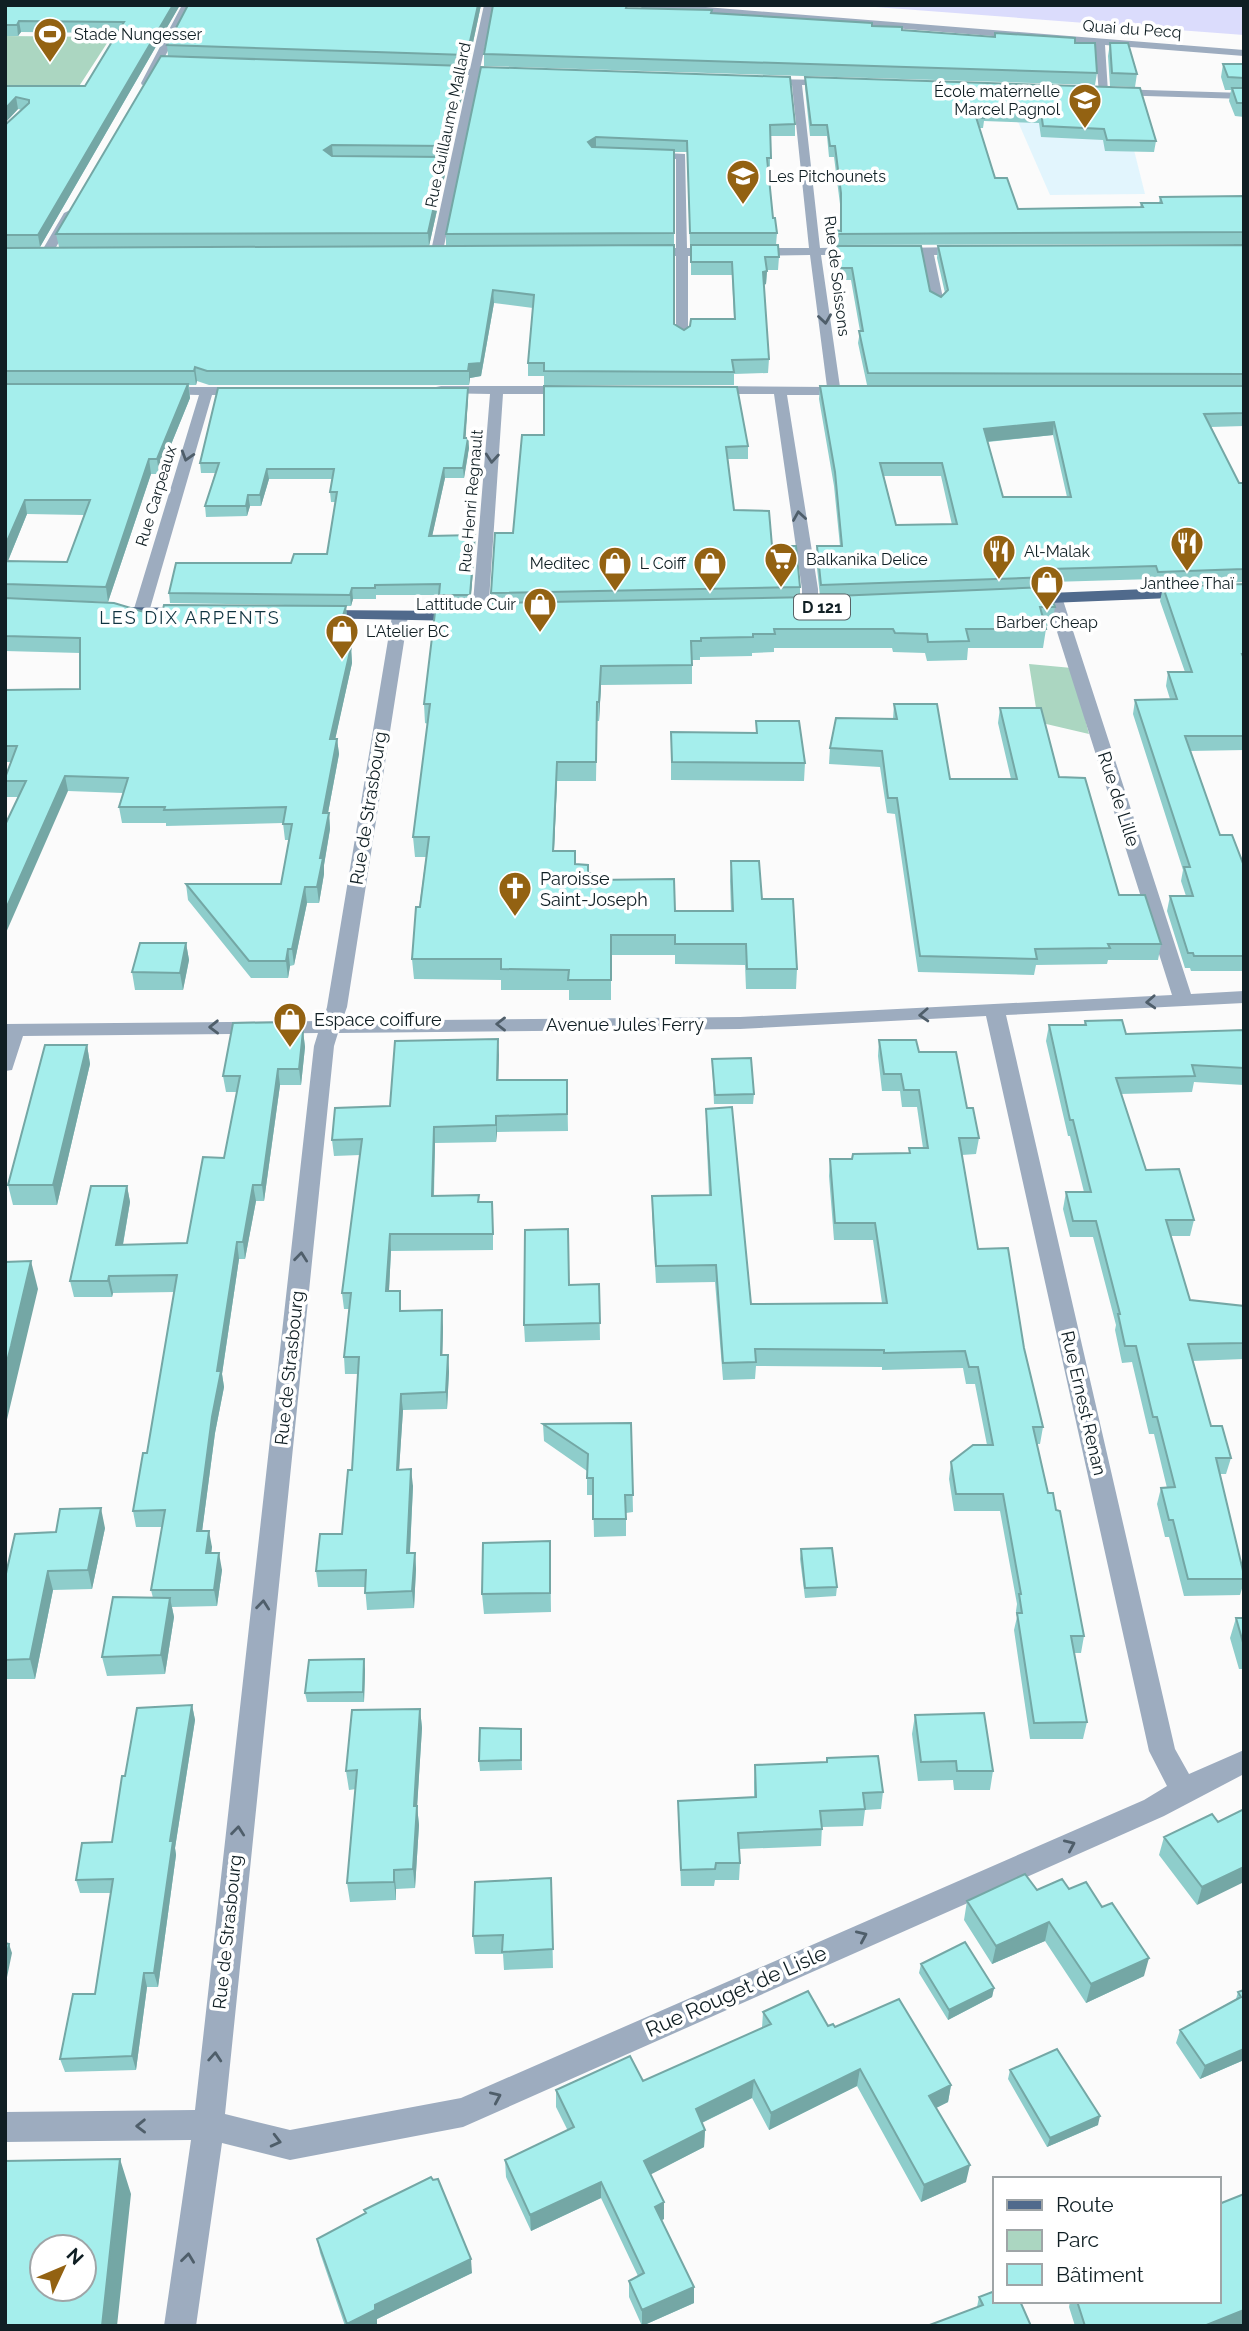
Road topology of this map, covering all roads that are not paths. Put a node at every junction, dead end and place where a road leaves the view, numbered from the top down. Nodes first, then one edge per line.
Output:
1 (187, 5) edge
2 (489, 5) edge
3 (642, 5) edge
4 (1100, 43) junction
5 (1244, 53) edge
6 (158, 62) junction
7 (172, 63) edge
8 (432, 71) edge
9 (475, 72) junction
10 (519, 74) edge
11 (756, 81) edge
12 (797, 82) junction
13 (838, 83) edge
14 (141, 90) edge
15 (1090, 91) edge
16 (1103, 92) junction
17 (1244, 96) edge
18 (632, 155) edge
19 (441, 164) edge
20 (454, 164) junction
21 (77, 201) edge
22 (424, 251) edge
23 (816, 251) junction
24 (927, 251) junction
25 (982, 251) edge
26 (640, 252) edge
27 (682, 252) junction
28 (33, 254) edge
29 (46, 254) junction
30 (60, 254) edge
31 (938, 303) edge
32 (682, 337) edge
33 (428, 390) edge
34 (497, 390) junction
35 (591, 390) edge
36 (699, 390) edge
37 (780, 390) junction
38 (834, 390) junction
39 (153, 391) edge
40 (207, 391) junction
41 (262, 391) edge
42 (861, 391) edge
43 (1244, 590) edge
44 (1054, 597) junction
45 (1004, 600) edge
46 (809, 608) edge
47 (101, 611) edge
48 (141, 612) junction
49 (210, 614) edge
50 (308, 615) edge
51 (485, 615) joint
52 (400, 616) junction
53 (1244, 997) edge
54 (1183, 1000) junction
55 (995, 1012) junction
56 (331, 1025) junction
57 (10, 1031) edge
58 (5, 1065) edge
59 (1244, 1760) edge
60 (1184, 1790) junction
61 (209, 2125) junction
62 (5, 2127) edge
63 (180, 2326) edge

1 - 6 street
2 - 9 street, Rue Guillaume Mallard
3 - 4 street, Quai du Pecq
4 - 5 street, Quai du Pecq
4 - 16 street
6 - 7 street
6 - 14 street
8 - 9 street
9 - 10 street
9 - 20 street, Rue Guillaume Mallard
11 - 12 street
12 - 13 street
12 - 23 street, Rue de Soissons
15 - 16 street
16 - 17 street
18 - 27 street
19 - 20 street
20 - 22 street, Rue Guillaume Mallard
21 - 29 street
23 - 24 street
23 - 27 street
23 -> 38 street, Rue de Soissons
24 - 25 street
24 - 31 street
26 - 27 street
27 - 32 street
28 - 29 street
29 - 30 street
33 - 34 street
34 - 35 street
34 -> 51 street, Rue Henri Regnault
36 - 37 street
37 - 38 street
46 -> 37 street
38 - 42 street
39 - 40 street
40 - 41 street
40 -> 48 street, Rue Carpeaux
43 - 44 main road
44 - 45 main road
44 - 54 street, Rue de Lille
47 - 48 main road
48 - 49 main road
50 - 52 main road
51 - 52 main road
52 - 56 street, Rue de Strasbourg
53 - 54 street, Avenue Jules Ferry
54 -> 55 street, Avenue Jules Ferry
55 -> 56 street, Avenue Jules Ferry
55 - 60 street, Rue Ernest Renan
56 -> 57 street, Avenue Jules Ferry
61 -> 56 street, Rue de Strasbourg
57 - 58 street
59 - 60 street, Rue Rouget de Lisle
61 -> 60 street, Rue Rouget de Lisle
61 -> 62 street, Rue Rouget de Lisle
63 -> 61 street, Rue de Strasbourg

